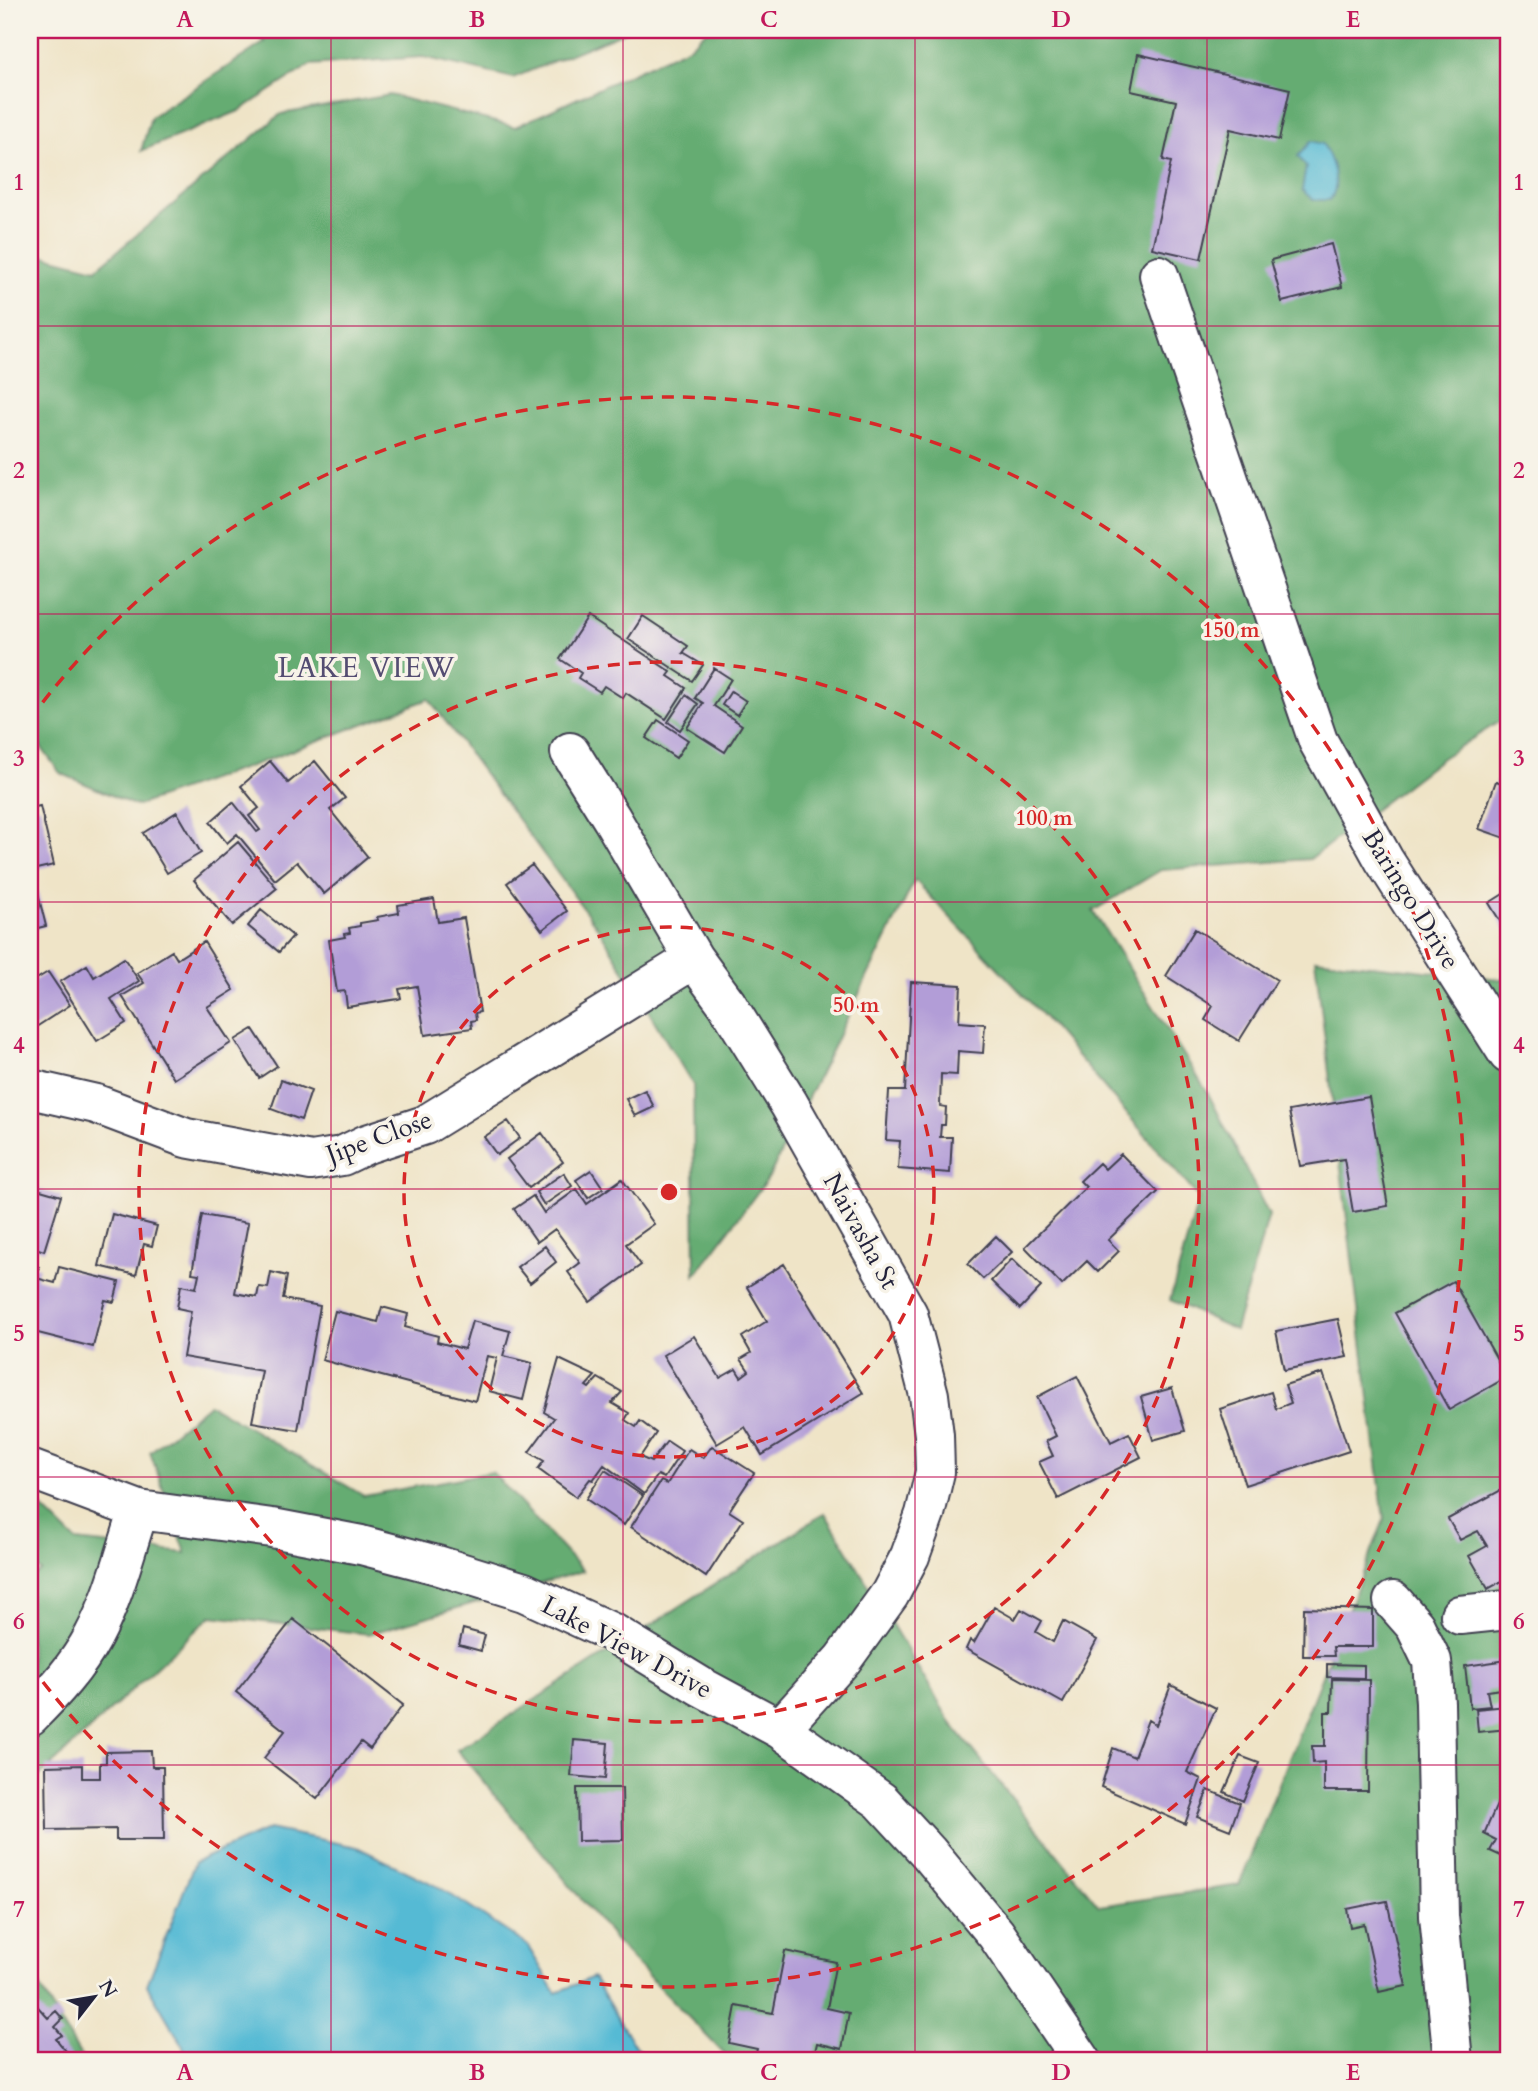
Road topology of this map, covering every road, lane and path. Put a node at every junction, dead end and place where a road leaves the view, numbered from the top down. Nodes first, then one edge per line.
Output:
1 (1159, 275) dead end
2 (570, 752) dead end
3 (694, 959) junction
4 (1508, 1054) edge
5 (30, 1089) edge
6 (30, 1469) edge
7 (139, 1510) junction
8 (1393, 1601) dead end
9 (1508, 1610) edge
10 (1460, 1615) dead end
11 (30, 1716) edge
12 (780, 1729) junction
13 (1082, 2061) edge
14 (1453, 2061) edge

1 - 4 street, Baringo Drive
2 - 3 street, Naivasha St
3 - 5 street, Jipe Close
3 - 12 street, Naivasha St
6 - 7 street, Lake View Drive
7 - 11 street
7 - 12 street, Lake View Drive
8 - 14 street
9 - 10 street
12 - 13 street, Lake View Drive

